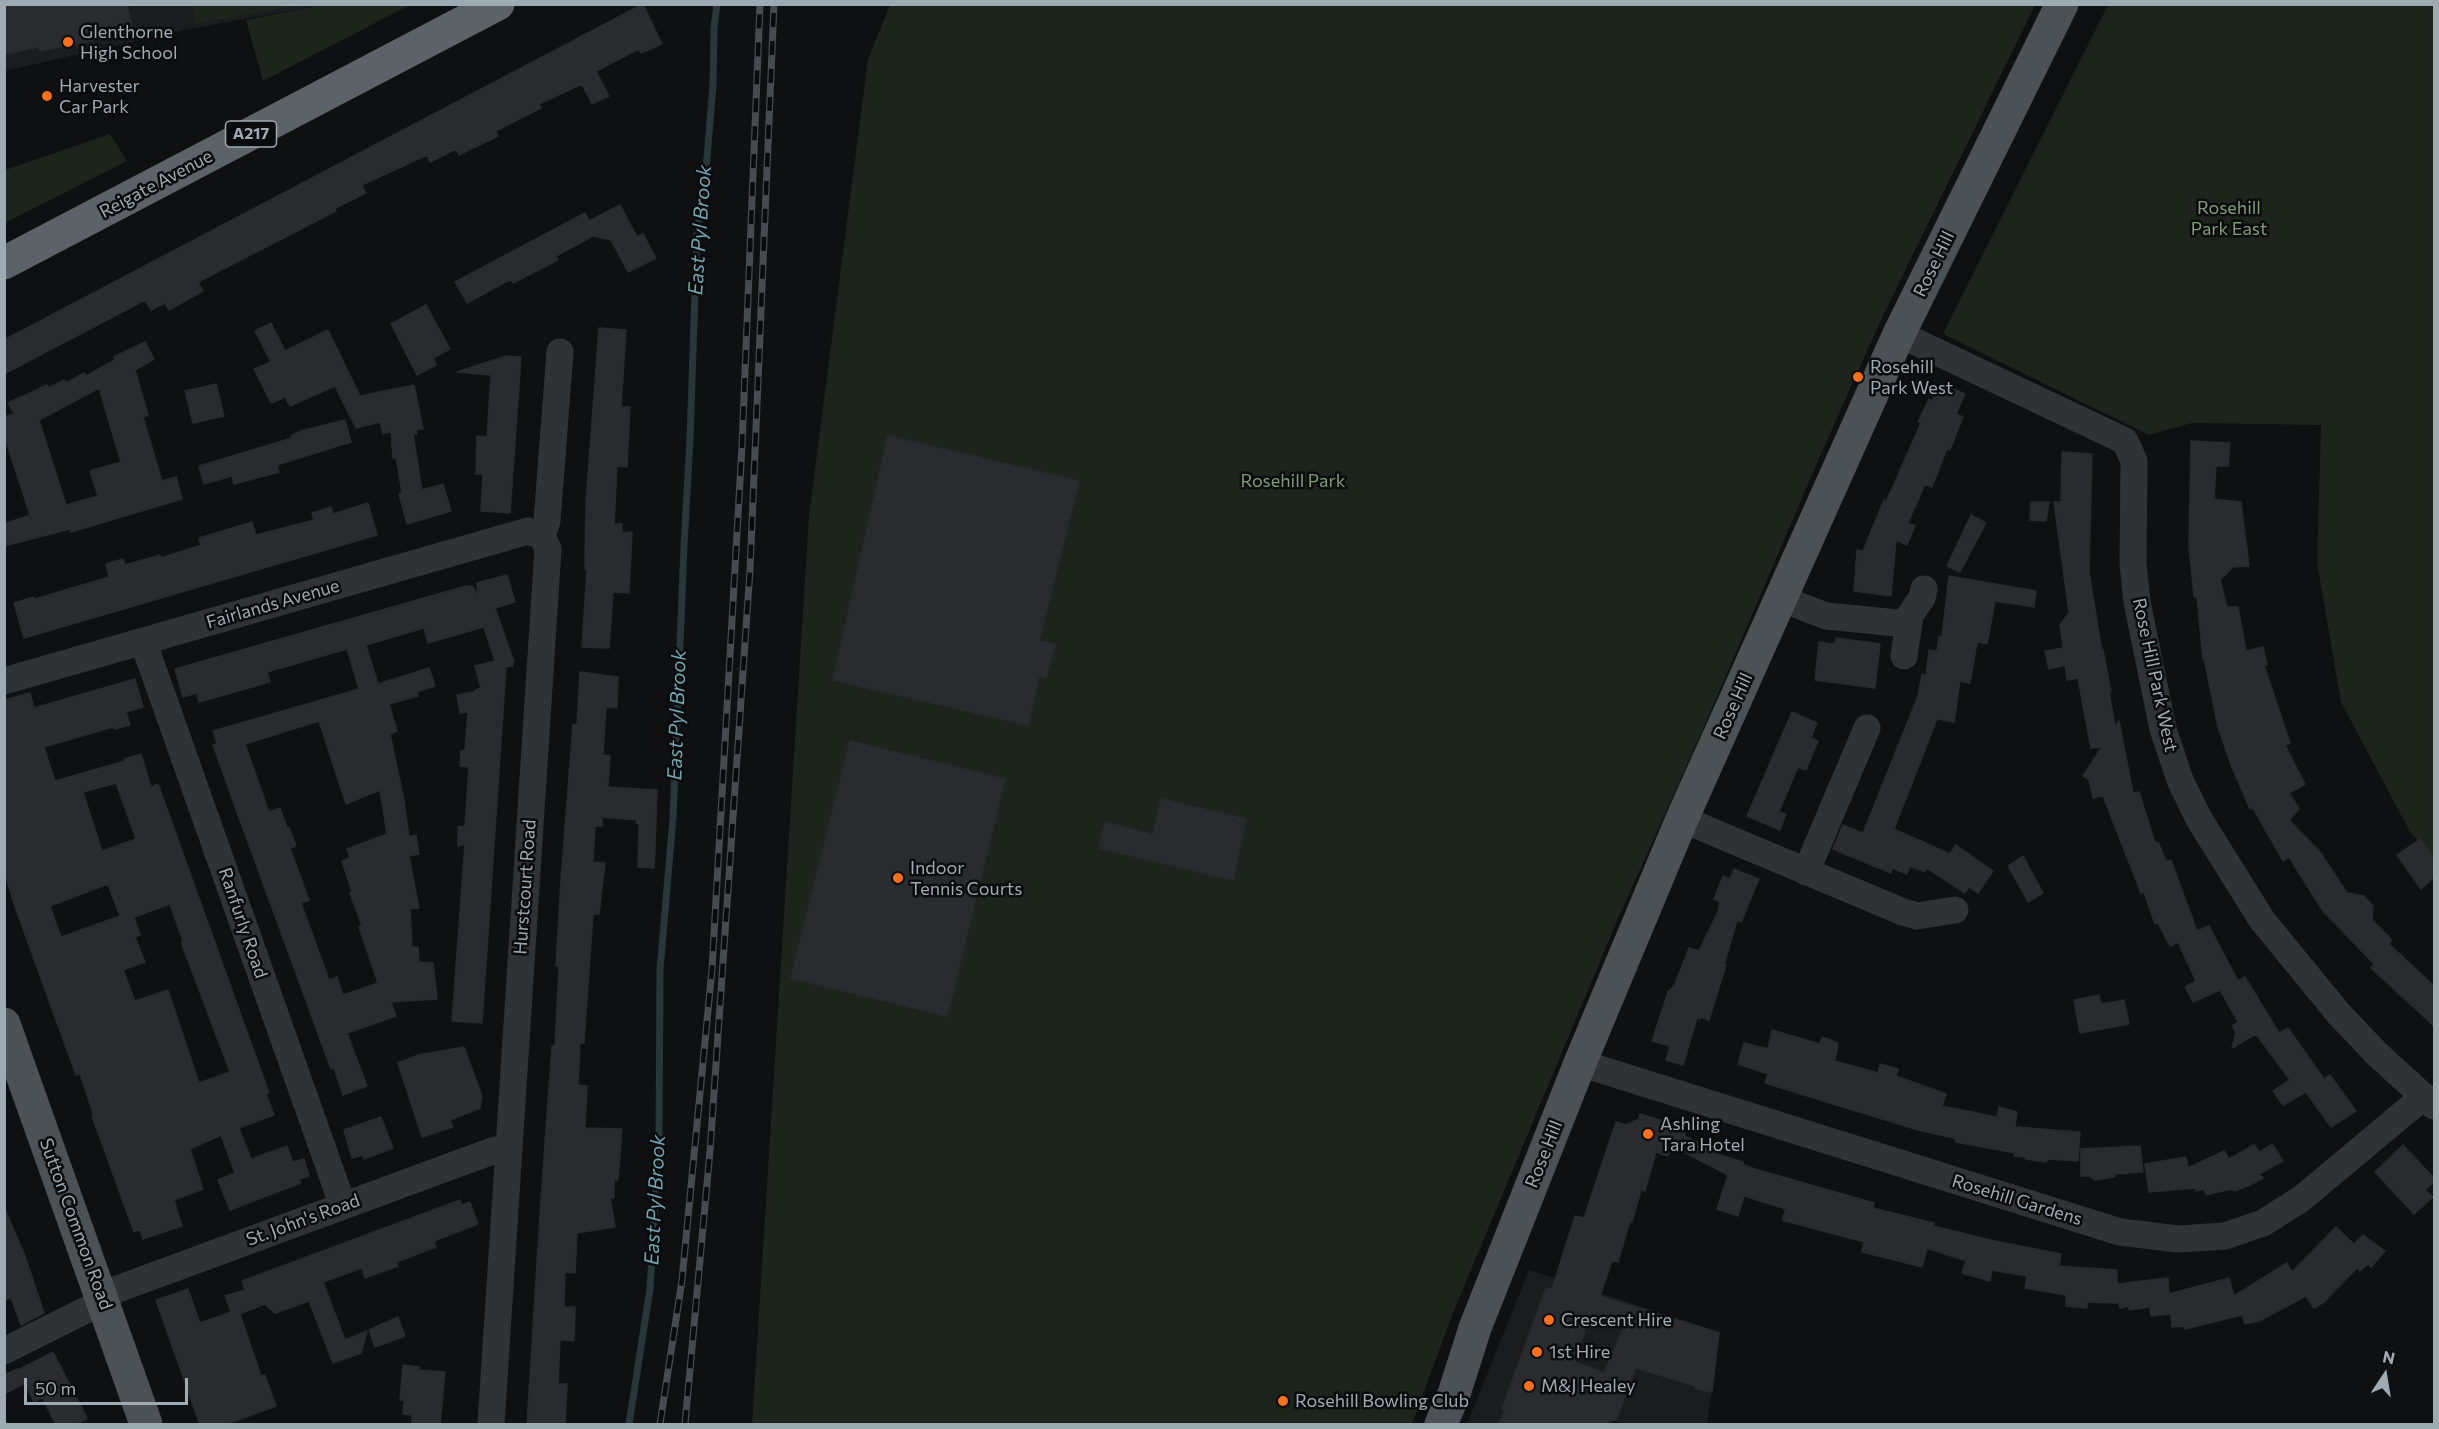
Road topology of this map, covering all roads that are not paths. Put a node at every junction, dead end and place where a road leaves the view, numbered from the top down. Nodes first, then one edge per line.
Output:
1 (498, 4) edge
2 (2062, 4) edge
3 (4, 263) edge
4 (1899, 334) junction
5 (560, 352) dead end
6 (542, 536) junction
7 (1924, 589) dead end
8 (1782, 599) junction
9 (1908, 624) junction
10 (143, 641) junction
11 (1904, 656) dead end
12 (4, 681) edge
13 (1867, 728) dead end
14 (1682, 819) junction
15 (1806, 872) junction
16 (1955, 910) dead end
17 (7, 1040) edge
18 (1580, 1063) junction
19 (2429, 1102) edge
20 (508, 1149) junction
21 (343, 1206) junction
22 (104, 1301) junction
23 (4, 1351) edge
24 (143, 1423) edge
25 (491, 1425) edge
26 (1441, 1425) edge

1 - 3 highway, Reigate Avenue / A217
2 - 4 main road, Rose Hill
4 - 8 main road, Rose Hill
4 - 19 street, Rose Hill Park West
5 - 6 street, Hurstcourt Road
6 - 10 street, Fairlands Avenue
6 - 20 street, Hurstcourt Road
7 - 9 street
8 - 9 street
8 - 14 main road, Rose Hill
9 - 11 street
10 - 12 street, Fairlands Avenue
10 - 21 street, Ranfurly Road
13 - 15 street
14 - 15 street
14 - 18 main road, Rose Hill
15 - 16 street
17 - 22 main road, Sutton Common Road
18 - 19 street, Rosehill Gardens
18 - 26 main road, Rose Hill
20 - 21 street, St. John's Road
20 - 25 street, Hurstcourt Road
21 - 22 street, St. John's Road
22 - 23 street, St. John's Road
22 - 24 main road, Sutton Common Road

